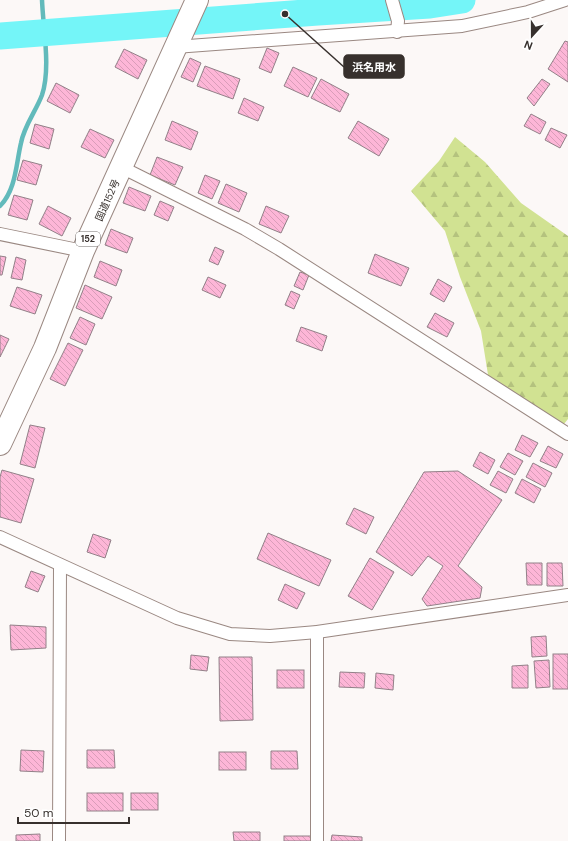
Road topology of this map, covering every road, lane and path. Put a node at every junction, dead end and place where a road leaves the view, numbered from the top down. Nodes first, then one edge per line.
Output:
1 (392, 0) edge
2 (564, 0) edge
3 (196, 1) edge
4 (397, 26) junction
5 (178, 41) junction
6 (122, 167) junction
7 (0, 234) edge
8 (83, 251) junction
9 (568, 434) edge
10 (0, 444) edge
11 (0, 537) edge
12 (60, 565) junction
13 (568, 595) edge
14 (316, 632) junction
15 (59, 841) edge
16 (317, 841) edge

1 - 4 street
2 - 4 street
3 - 5 highway, 国道152号 / 152
4 - 5 street
5 - 6 highway, 国道152号 / 152
6 - 8 highway, 国道152号 / 152
6 - 9 street
7 - 8 street
8 - 10 highway, 国道152号 / 152
11 - 12 street
12 - 14 street
12 - 15 street
13 - 14 street
14 - 16 street

